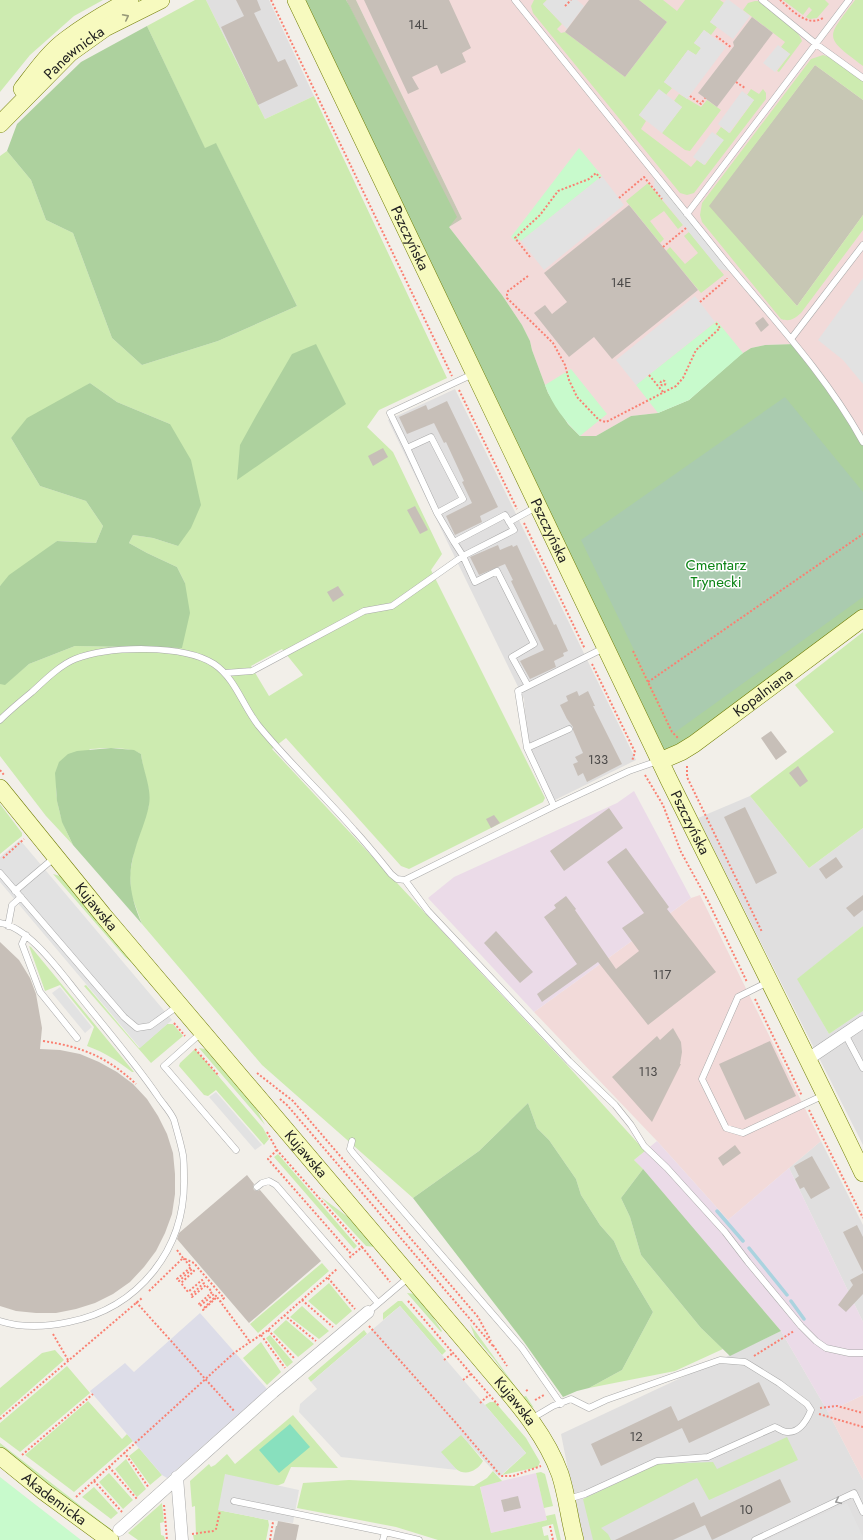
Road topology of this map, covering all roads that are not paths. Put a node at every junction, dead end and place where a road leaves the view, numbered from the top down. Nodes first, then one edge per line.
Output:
1 (130, 0) edge
2 (161, 0) edge
3 (296, 0) edge
4 (515, 0) edge
5 (762, 0) edge
6 (849, 0) edge
7 (816, 44) junction
8 (863, 78) edge
9 (0, 119) edge
10 (0, 124) edge
11 (688, 214) junction
12 (863, 245) edge
13 (791, 339) junction
14 (474, 374) junction
15 (863, 442) edge
16 (407, 448) junction
17 (538, 506) junction
18 (437, 513) junction
19 (509, 522) junction
20 (454, 542) junction
21 (463, 556) junction
22 (863, 618) edge
23 (605, 648) junction
24 (225, 672) junction
25 (528, 686) junction
26 (0, 720) edge
27 (569, 729) dead end
28 (527, 748) junction
29 (660, 761) junction
30 (0, 788) edge
31 (554, 806) junction
32 (55, 857) junction
33 (0, 873) edge
34 (404, 880) junction
35 (15, 891) junction
36 (21, 897) junction
37 (0, 923) edge
38 (8, 926) junction
39 (26, 935) junction
40 (769, 981) junction
41 (179, 1005) junction
42 (863, 1022) edge
43 (202, 1032) junction
44 (845, 1034) junction
45 (77, 1038) dead end
46 (808, 1059) junction
47 (863, 1068) edge
48 (825, 1094) junction
49 (352, 1142) dead end
50 (236, 1150) dead end
51 (863, 1173) edge
52 (257, 1187) dead end
53 (409, 1277) junction
54 (378, 1303) junction
55 (362, 1314) joint
56 (0, 1321) edge
57 (863, 1353) edge
58 (561, 1404) junction
59 (530, 1419) junction
60 (0, 1456) edge
61 (177, 1477) junction
62 (566, 1500) junction
63 (234, 1501) dead end
64 (863, 1512) edge
65 (385, 1532) junction
66 (114, 1535) edge
67 (182, 1537) edge
68 (383, 1540) edge
69 (419, 1540) edge
70 (575, 1540) edge
71 (755, 1540) edge

1 - 9 street, Panewnicka
10 -> 2 street, Panewnicka
3 - 14 street, Pszczyńska
4 - 11 lane
5 - 7 lane
6 - 7 lane
7 - 8 lane
7 - 11 lane
11 - 13 lane
12 - 13 lane
13 - 15 lane
14 - 16 lane
14 - 17 street, Pszczyńska
16 - 18 lane
16 - 18 lane
17 - 19 lane
17 - 23 street, Pszczyńska
18 - 20 lane
19 - 20 lane
19 - 21 lane
20 - 21 lane
21 - 24 lane
21 - 25 lane
22 - 29 street, Kopalniana
23 - 25 lane
23 - 29 street, Pszczyńska
24 - 26 lane
24 - 34 lane
25 - 28 lane
27 - 28 lane
28 - 31 lane
29 - 31 lane
29 - 40 street, Pszczyńska
30 - 32 street, Kujawska
31 - 34 lane
32 - 35 lane
32 - 41 street, Kujawska
33 - 35 lane
34 - 57 lane
35 - 36 lane
36 - 38 lane
36 - 41 lane
37 - 38 lane
38 - 39 lane
39 - 45 lane
39 - 56 lane
40 - 46 street, Pszczyńska
40 - 48 lane
41 - 43 street, Kujawska
42 - 44 street
43 - 50 lane
43 - 53 street, Kujawska
44 - 46 street
44 - 47 lane
46 - 48 street, Pszczyńska
48 - 51 street, Pszczyńska
49 - 58 lane
52 - 54 lane
53 - 54 lane
53 - 59 street, Kujawska
54 - 55 lane
55 - 61 street
58 - 59 lane
58 - 62 lane
59 - 62 street, Kujawska
60 - 66 street, Akademicka
61 - 66 street
61 - 67 street
62 - 70 street, Kujawska
63 - 65 lane
64 -> 71 lane
65 - 68 lane
65 - 69 lane

